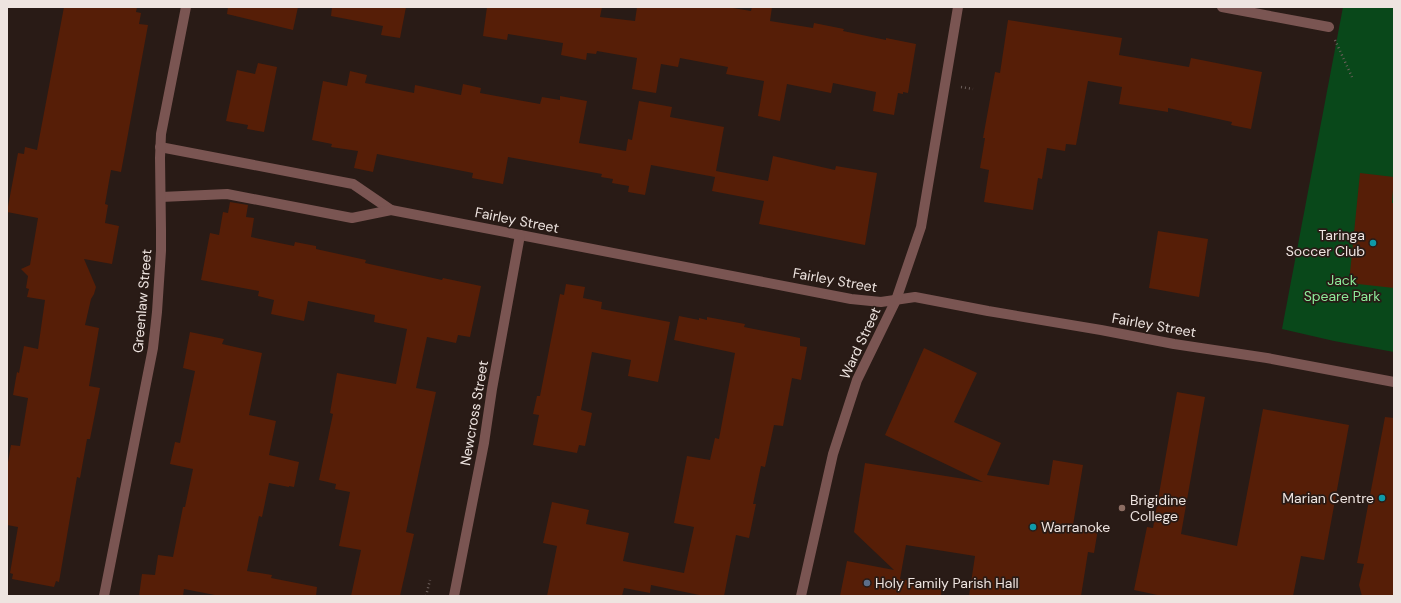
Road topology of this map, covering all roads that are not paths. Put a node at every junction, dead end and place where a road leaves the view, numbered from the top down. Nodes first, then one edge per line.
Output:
1 (186, 7) edge
2 (958, 7) edge
3 (1222, 7) edge
4 (1329, 27) dead end
5 (160, 147) junction
6 (161, 198) junction
7 (391, 210) junction
8 (520, 234) junction
9 (896, 300) junction
10 (1394, 382) edge
11 (104, 596) edge
12 (454, 596) edge
13 (801, 596) edge

1 - 5 street, Greenlaw Street
2 - 9 street, Ward Street
3 - 4 street
5 - 6 street, Greenlaw Street
5 - 7 street, Fairley Street
6 - 7 street, Fairley Street
6 - 11 street, Greenlaw Street
7 - 8 street, Fairley Street
8 - 9 street, Fairley Street
8 - 12 street, Newcross Street
9 - 10 street, Fairley Street
9 - 13 street, Ward Street

